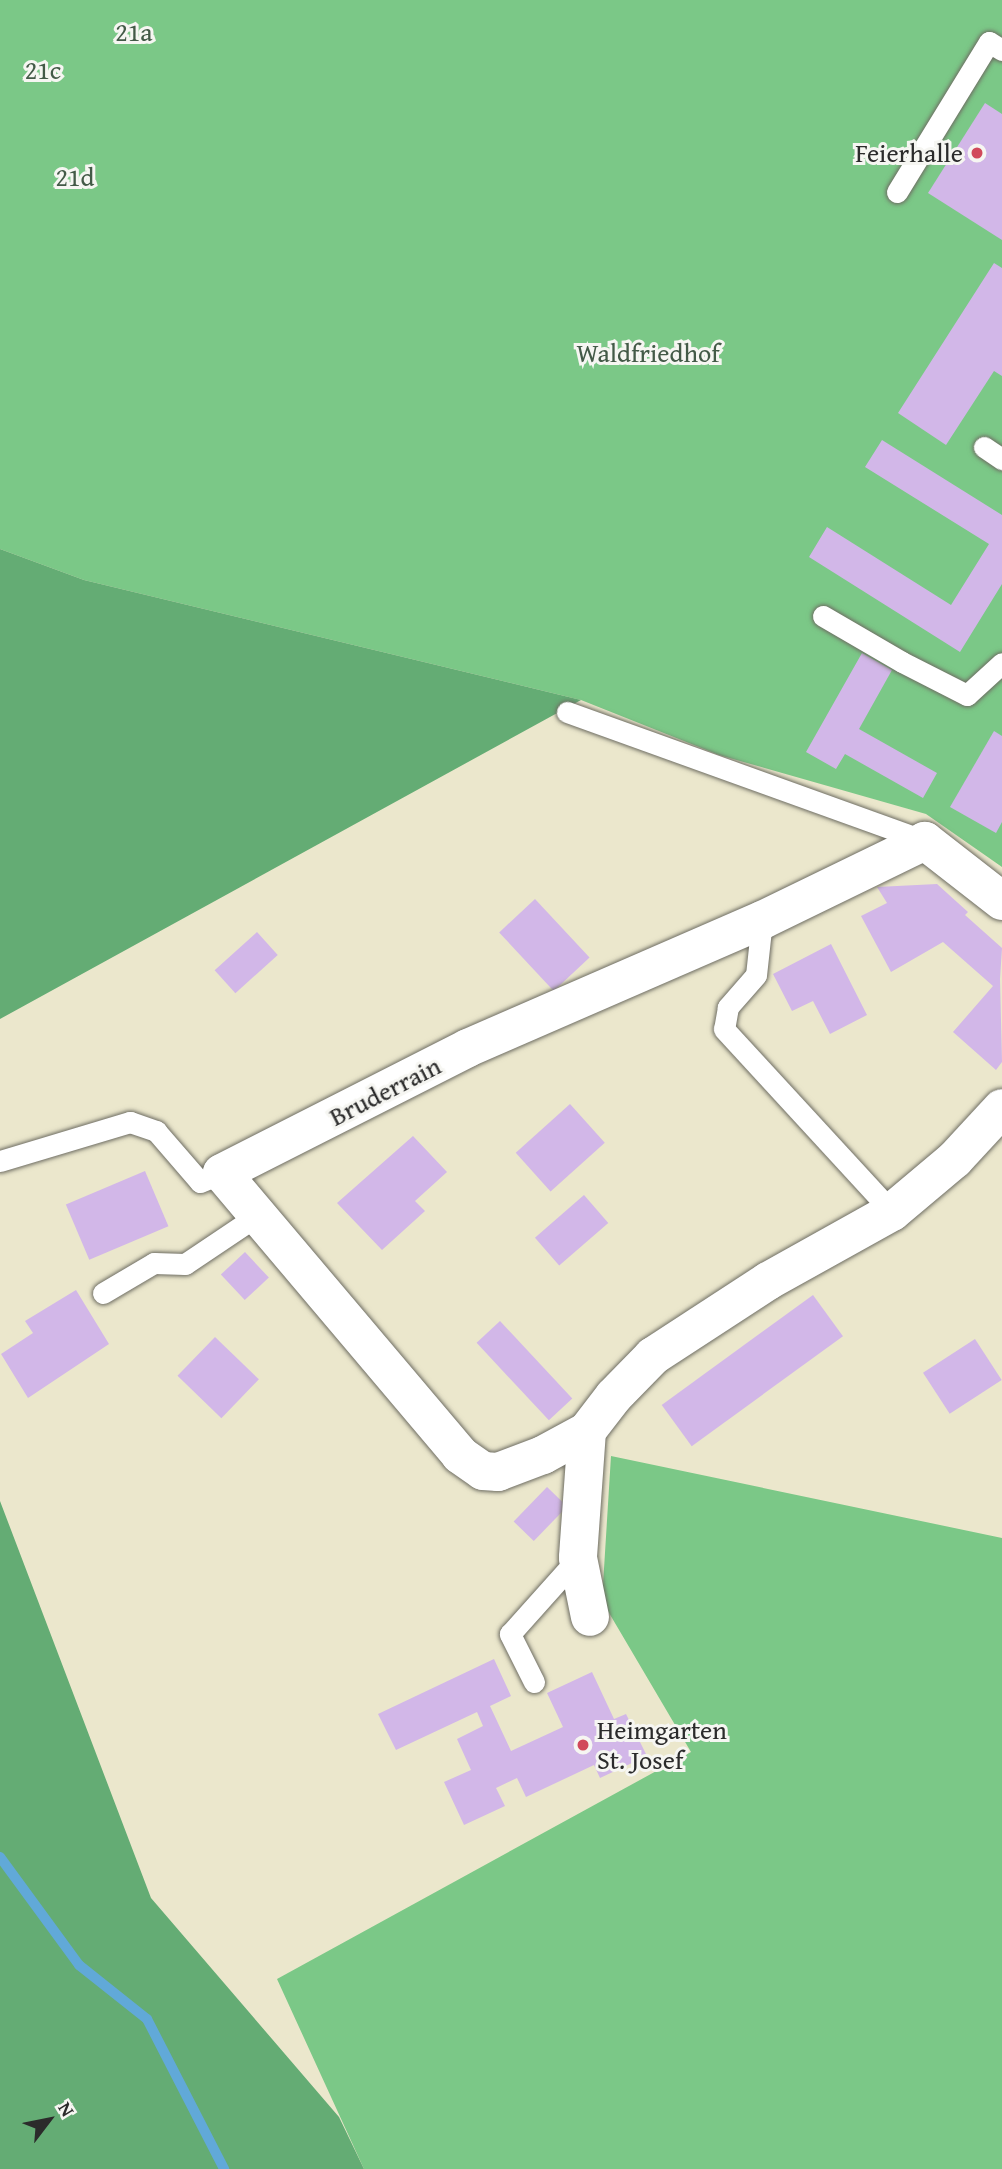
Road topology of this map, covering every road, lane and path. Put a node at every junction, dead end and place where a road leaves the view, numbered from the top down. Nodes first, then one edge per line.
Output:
1 (1002, 50) edge
2 (897, 192) dead end
3 (984, 447) dead end
4 (1002, 459) edge
5 (823, 616) dead end
6 (1002, 663) edge
7 (567, 712) dead end
8 (925, 841) junction
9 (1002, 901) edge
10 (762, 920) junction
11 (1002, 1108) edge
12 (0, 1161) edge
13 (222, 1173) junction
14 (892, 1212) junction
15 (258, 1215) junction
16 (103, 1293) dead end
17 (587, 1431) junction
18 (578, 1558) junction
19 (590, 1617) dead end
20 (534, 1682) dead end

1 - 2 lane
3 - 4 lane
5 - 6 lane
7 - 8 lane
8 - 9 street
8 - 10 street, Bruderrain
10 - 13 street, Bruderrain
10 - 14 lane
11 - 14 street
12 - 13 lane
13 - 15 street
14 - 17 street
15 - 16 lane
15 - 17 street
17 - 18 street
18 - 19 street
18 - 20 lane

